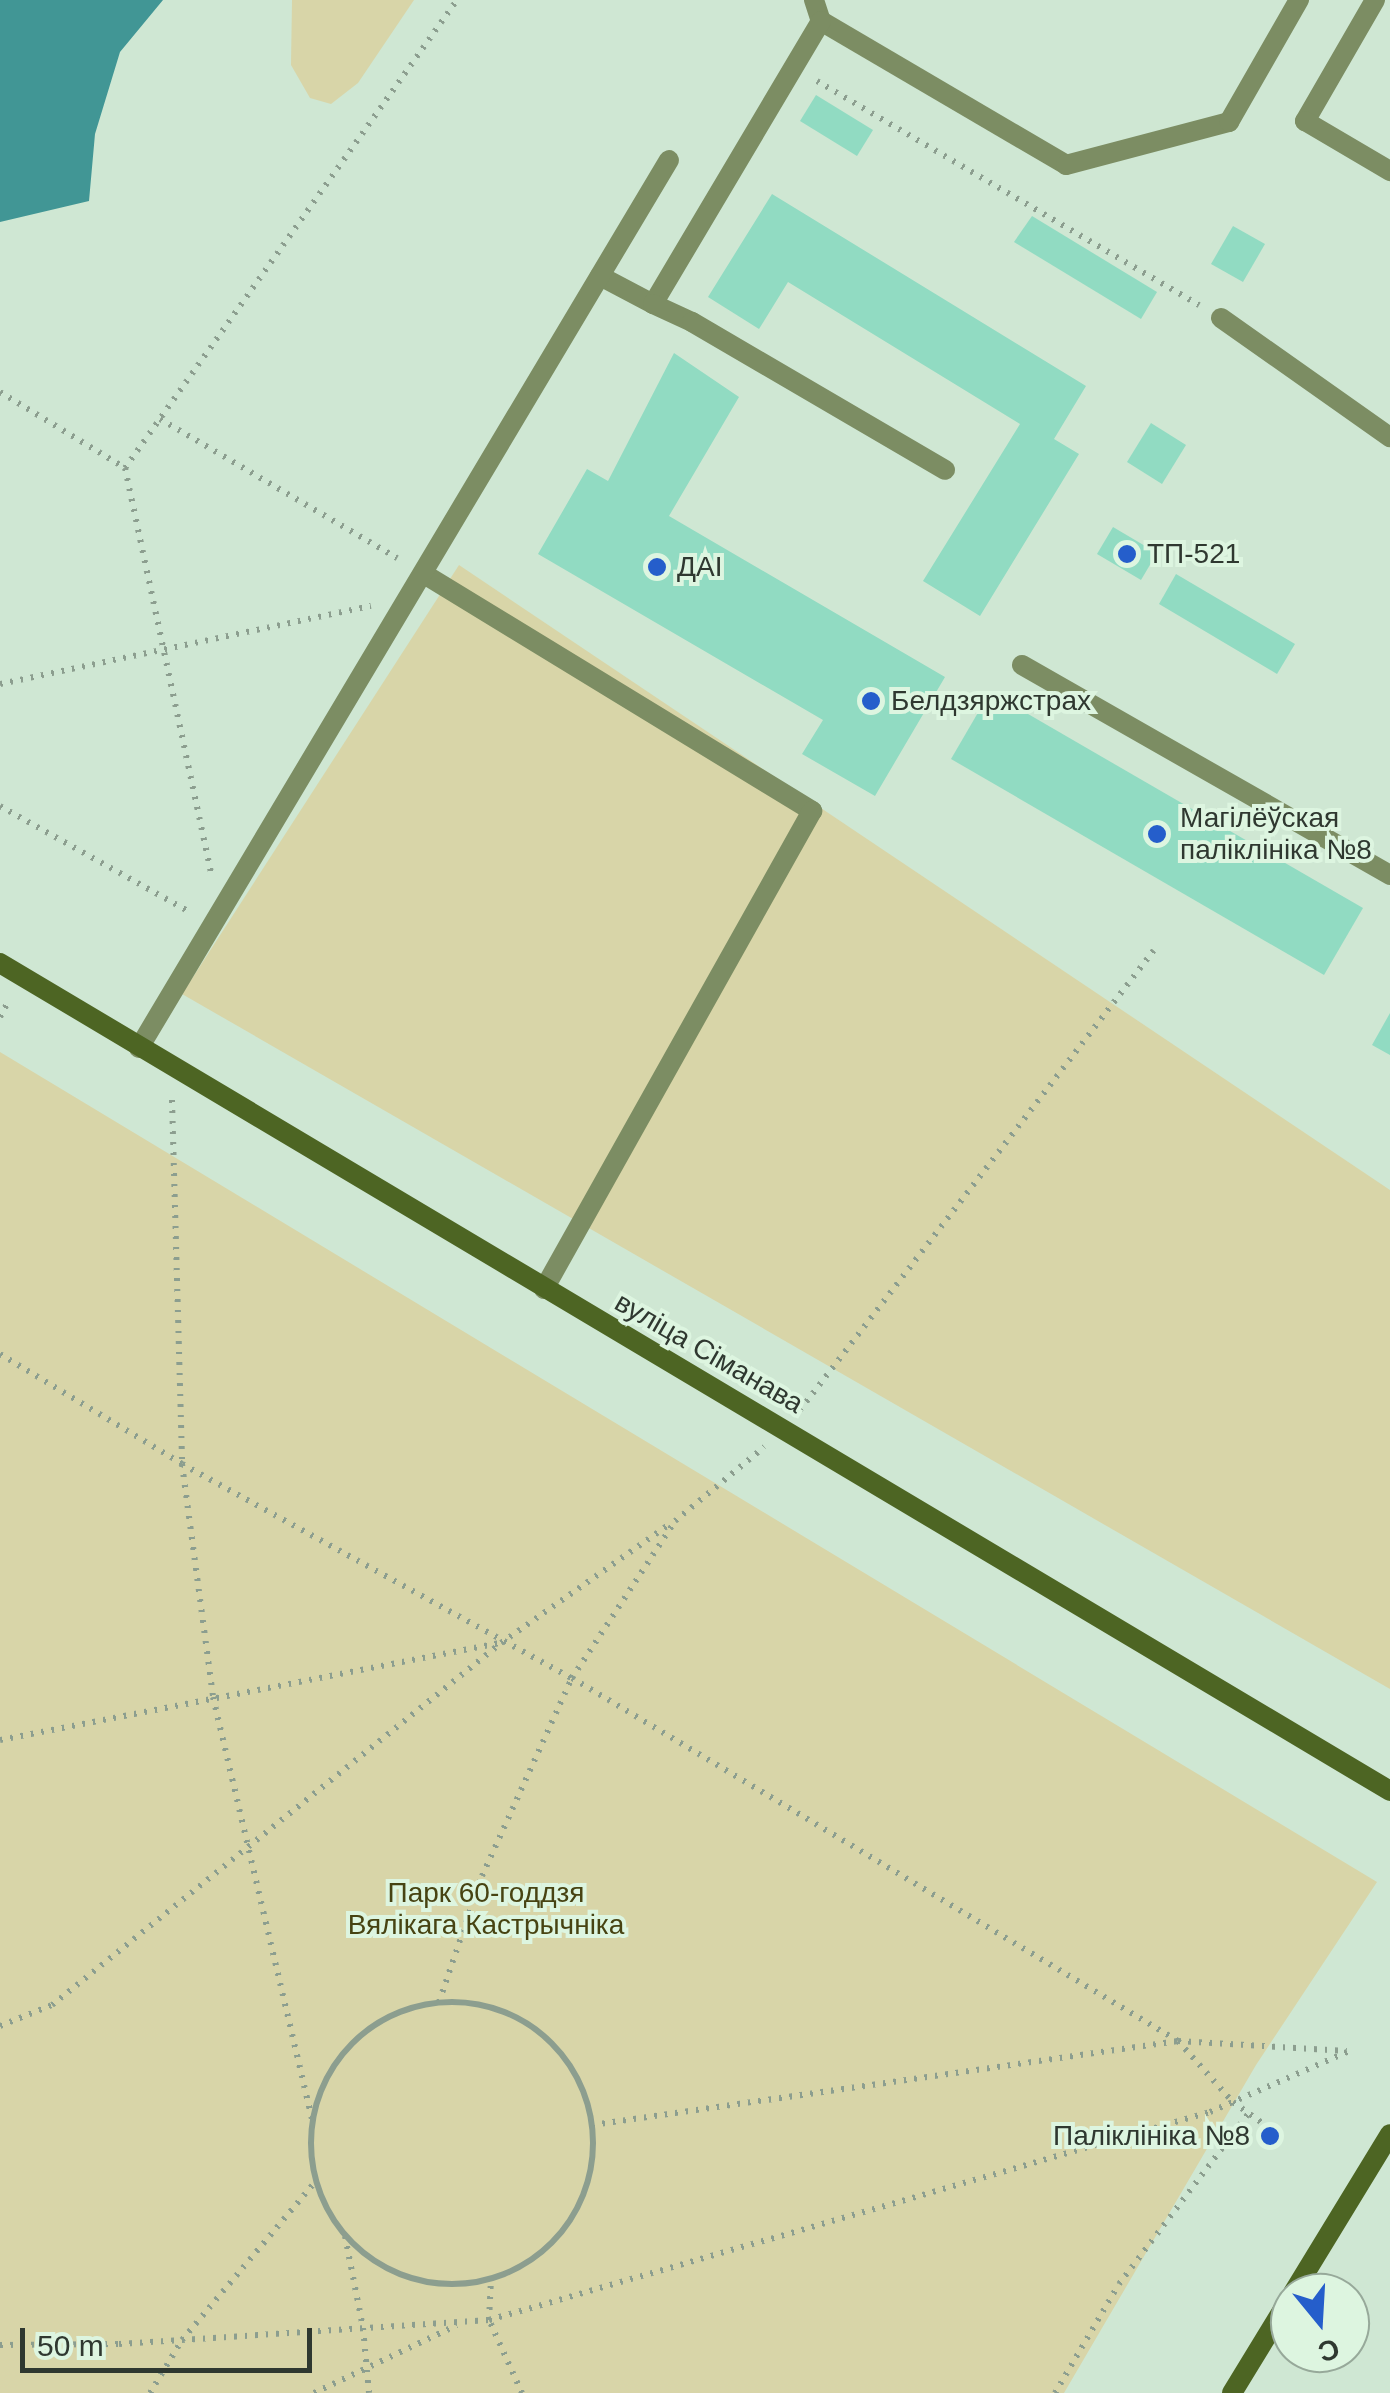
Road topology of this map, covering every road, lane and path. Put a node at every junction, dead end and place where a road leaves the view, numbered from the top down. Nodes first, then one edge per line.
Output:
1 (456, 0) edge
2 (814, 0) edge
3 (1299, 0) edge
4 (1376, 0) edge
5 (822, 22) junction
6 (795, 68) junction
7 (669, 160) dead end
8 (1390, 172) edge
9 (600, 276) junction
10 (653, 304) junction
11 (1221, 318) joint
12 (0, 392) edge
13 (160, 419) junction
14 (1390, 437) edge
15 (126, 468) junction
16 (945, 470) dead end
17 (424, 574) junction
18 (410, 598) junction
19 (164, 647) junction
20 (1022, 665) dead end
21 (0, 684) edge
22 (0, 806) edge
23 (1390, 875) edge
24 (217, 918) junction
25 (1154, 950) dead end
26 (0, 963) edge
27 (139, 1048) junction
28 (171, 1068) junction
29 (544, 1289) junction
30 (0, 1354) edge
31 (785, 1430) junction
32 (182, 1464) junction
33 (675, 1520) junction
34 (501, 1643) junction
35 (572, 1678) junction
36 (214, 1696) junction
37 (0, 1740) edge
38 (1390, 1791) edge
39 (250, 1841) junction
40 (438, 2002) junction
41 (0, 2026) edge
42 (1178, 2041) junction
43 (1232, 2102) junction
44 (1249, 2113) junction
45 (312, 2120) junction
46 (592, 2125) junction
47 (1390, 2134) edge
48 (1284, 2138) dead end
49 (316, 2181) junction
50 (345, 2235) junction
51 (1306, 2273) edge
52 (490, 2279) junction
53 (489, 2320) junction
54 (463, 2322) junction
55 (363, 2328) junction
56 (1270, 2332) edge
57 (182, 2340) junction
58 (0, 2345) edge
59 (366, 2368) junction
60 (150, 2393) edge
61 (314, 2393) edge
62 (369, 2393) edge
63 (522, 2393) edge
64 (1055, 2393) edge
65 (1232, 2393) edge

1 - 13 path
2 - 5 lane
3 - 5 lane
4 - 8 lane
5 - 6 lane
6 - 10 lane
6 - 11 path
7 - 9 lane
9 - 10 lane
9 - 17 lane
10 - 16 lane
11 - 14 lane
12 - 15 path
13 - 15 path
13 - 17 path
15 - 19 path
17 - 18 lane
17 - 29 lane
18 - 19 path
18 - 24 lane
19 - 21 path
19 - 24 path
20 - 23 lane
22 - 24 path
24 - 27 lane
25 - 31 path
26 - 27 main road, вуліца Сіманава
27 - 28 main road, вуліца Сіманава
28 - 29 main road, вуліца Сіманава
28 - 32 path
29 - 31 main road, вуліца Сіманава
30 - 32 path
31 - 33 path
31 - 38 main road, вуліца Сіманава
32 - 34 path
32 - 36 path
33 - 34 path
33 - 35 path
34 - 35 path
34 - 36 path
34 - 39 path
35 - 40 path
35 - 42 path
36 - 37 path
36 - 39 path
39 - 41 path
39 - 45 path
40 - 45 path
40 - 46 path
42 - 43 path
42 - 43 path
42 - 46 path
43 - 44 path
43 - 53 path
44 - 48 path
44 - 64 path
45 - 49 path
46 - 52 path
47 - 51 main road
49 - 50 path
49 - 57 path
50 - 52 path
50 - 55 path
52 - 53 path
53 - 54 path
53 - 63 path
54 - 55 path
54 - 59 path
55 - 57 path
55 - 59 path
56 - 65 main road
57 - 58 path
57 - 60 path
59 - 61 path
59 - 62 path

